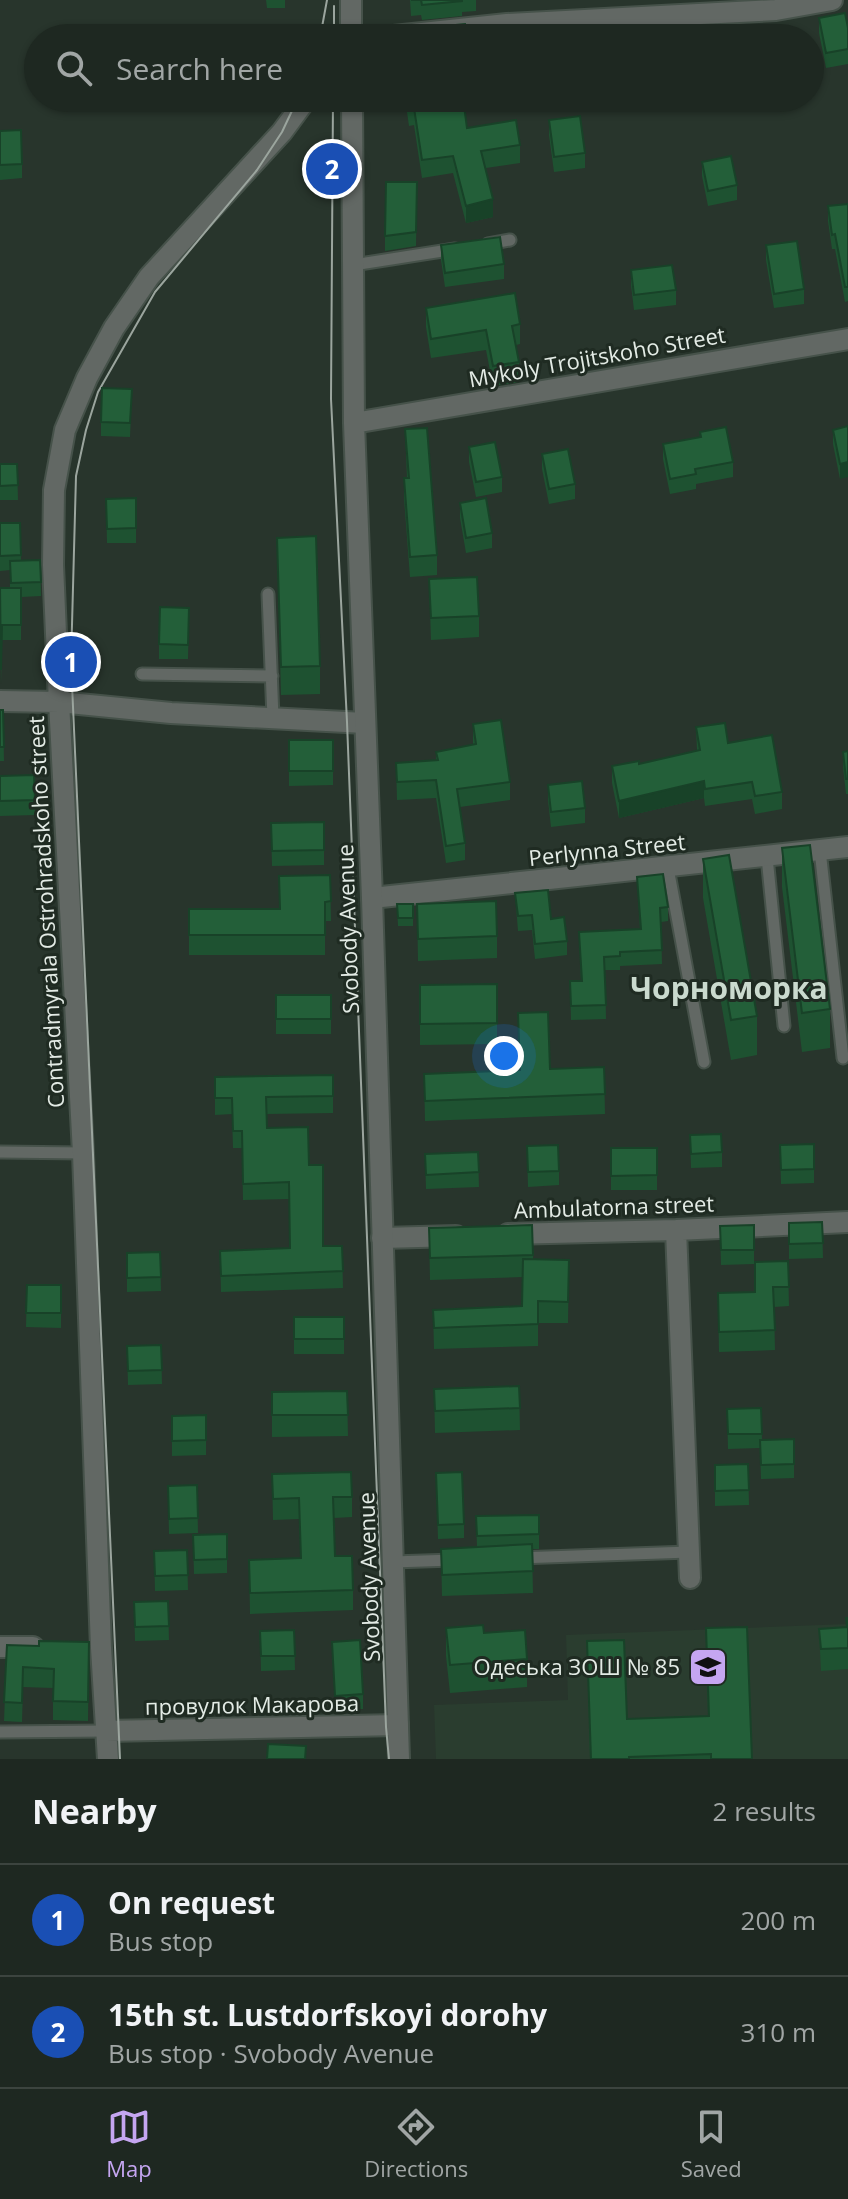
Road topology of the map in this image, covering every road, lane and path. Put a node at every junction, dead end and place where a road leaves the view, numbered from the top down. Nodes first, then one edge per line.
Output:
1 (351, 0) edge
2 (832, 0) edge
3 (776, 5) edge
4 (351, 24) edge
5 (507, 24) edge
6 (297, 112) edge
7 (352, 112) edge
8 (510, 240) dead end
9 (480, 245) edge
10 (464, 247) edge
11 (353, 265) junction
12 (848, 339) edge
13 (354, 423) junction
14 (268, 594) dead end
15 (142, 674) dead end
16 (272, 676) junction
17 (0, 701) edge
18 (59, 702) junction
19 (273, 718) junction
20 (365, 723) junction
21 (848, 847) edge
22 (820, 850) junction
23 (767, 857) junction
24 (668, 868) junction
25 (372, 898) junction
26 (784, 1026) dead end
27 (843, 1058) dead end
28 (704, 1062) dead end
29 (0, 1152) edge
30 (83, 1153) junction
31 (848, 1222) edge
32 (676, 1230) junction
33 (382, 1238) junction
34 (689, 1552) junction
35 (505, 1558) edge
36 (459, 1560) edge
37 (393, 1562) junction
38 (690, 1578) dead end
39 (0, 1647) edge
40 (58, 1648) edge
41 (398, 1725) junction
42 (106, 1731) junction
43 (0, 1732) edge
44 (108, 1759) edge
45 (399, 1759) edge

1 - 4 street
2 - 3 street
3 - 5 street
6 - 18 street, Contradmyrala Ostrohradskoho street
7 - 11 street, Svobody Avenue
8 - 9 lane
10 - 11 lane
11 - 13 street, Svobody Avenue
12 - 13 street, Mykoly Trojitskoho Street
13 - 20 street, Svobody Avenue
14 - 16 lane
15 - 16 lane
16 - 19 lane
17 - 18 street
18 - 19 street
18 - 30 street, Contradmyrala Ostrohradskoho street
19 - 20 street
20 - 25 street, Svobody Avenue
21 - 22 street, Perlynna Street
22 - 23 street, Perlynna Street
22 - 27 lane
23 - 24 street, Perlynna Street
23 - 26 lane
24 - 25 street, Perlynna Street
24 - 28 lane
25 - 33 street, Svobody Avenue
29 - 30 lane
30 - 42 street, Contradmyrala Ostrohradskoho street
31 - 32 street, Ambulatorna street
32 - 33 street, Ambulatorna street
32 - 34 street
33 - 37 street, Svobody Avenue
34 - 35 lane
34 - 38 street
36 - 37 lane
37 - 41 street, Svobody Avenue
39 - 40 street
41 - 42 street, провулок Макарова
41 - 45 street, Svobody Avenue
42 - 43 lane
42 - 44 street, Contradmyrala Ostrohradskoho street

